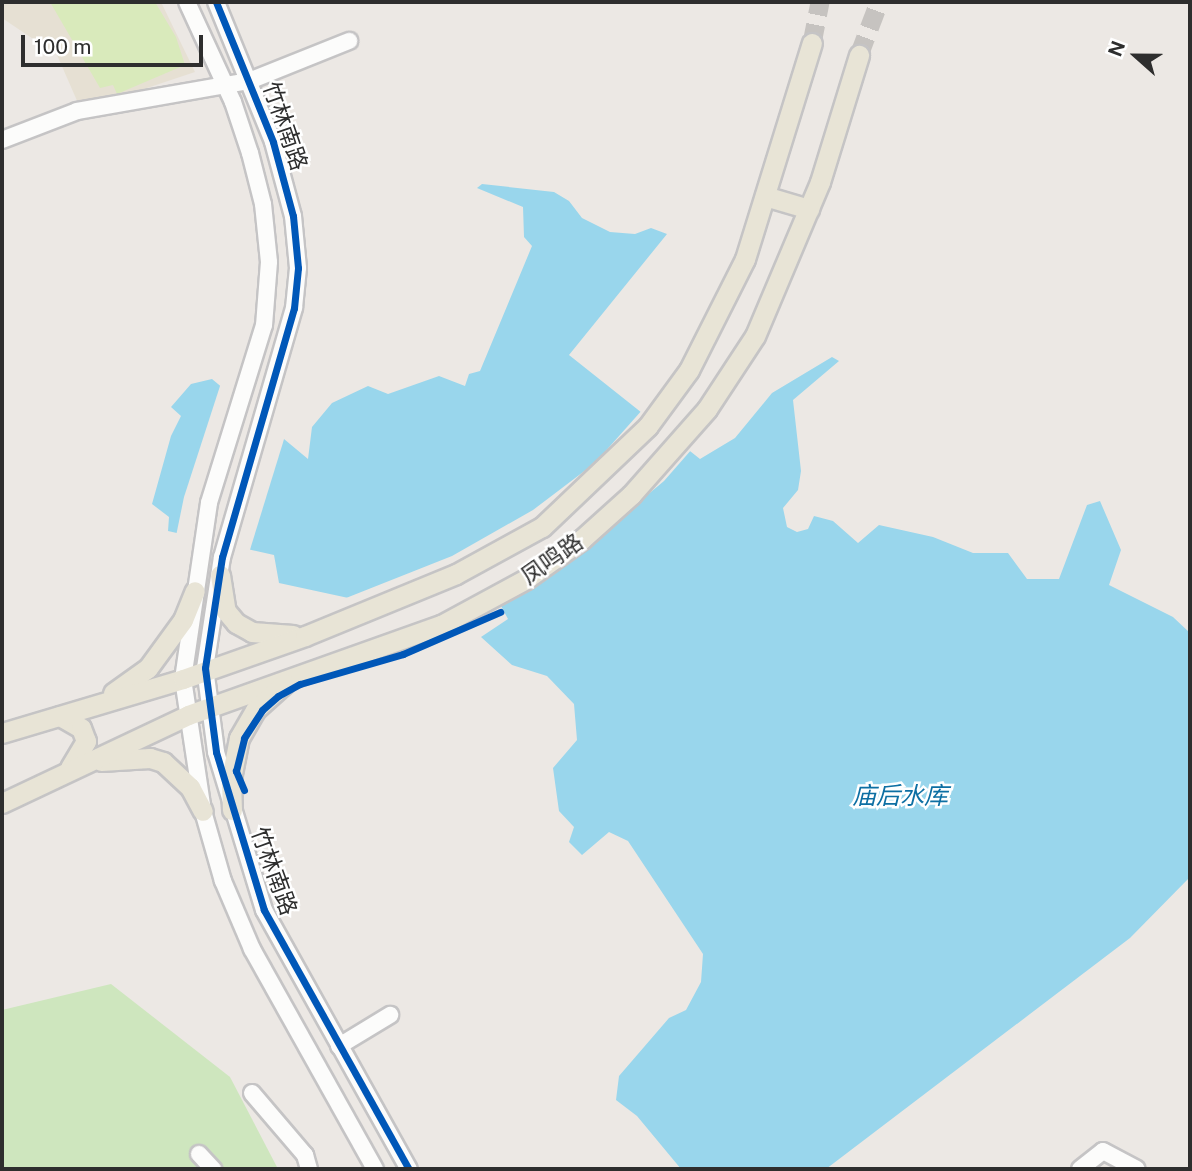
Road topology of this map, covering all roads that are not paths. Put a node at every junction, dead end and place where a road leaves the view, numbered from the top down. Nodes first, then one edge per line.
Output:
1 (187, 2) edge
2 (216, 2) edge
3 (349, 41) dead end
4 (812, 43) tunnel mouth
5 (859, 55) tunnel mouth
6 (249, 80) junction
7 (224, 84) junction
8 (2, 140) edge
9 (765, 196) junction
10 (809, 209) junction
11 (221, 566) junction
12 (195, 592) junction
13 (305, 636) junction
14 (205, 668) junction
15 (292, 676) junction
16 (183, 679) junction
17 (100, 702) junction
18 (210, 706) junction
19 (188, 715) junction
20 (60, 716) junction
21 (2, 733) edge
22 (78, 765) junction
23 (2, 803) edge
24 (232, 810) junction
25 (203, 811) junction
26 (390, 1015) dead end
27 (339, 1046) junction
28 (252, 1093) dead end
29 (199, 1154) dead end
30 (213, 1169) edge
31 (309, 1169) edge
32 (375, 1169) edge
33 (409, 1169) edge
34 (1080, 1169) edge
35 (1137, 1169) edge

1 - 7 street, 竹林南路
2 - 6 street, 竹林南路
3 - 6 street
4 - 9 main road, 凤鸣路
5 - 10 main road, 凤鸣路
6 - 7 street
6 - 11 street, 竹林南路
7 - 8 street
7 - 12 street, 竹林南路
9 - 10 main road
9 - 13 main road, 凤鸣路
10 - 15 main road, 凤鸣路
11 - 13 main road
11 - 14 street, 竹林南路
12 - 16 street
12 - 17 main road
13 - 14 main road, 凤鸣路
14 - 16 main road, 凤鸣路
14 - 18 street, 竹林南路
15 - 18 main road, 凤鸣路
15 - 24 main road
16 - 17 main road, 凤鸣路
16 - 19 street
17 - 20 main road, 凤鸣路
18 - 19 main road, 凤鸣路
18 - 24 street, 竹林南路
19 - 22 main road, 凤鸣路
19 - 25 street
20 - 21 main road, 凤鸣路
20 - 22 main road
22 - 23 main road, 凤鸣路
22 - 25 main road
24 - 27 street, 竹林南路
25 - 32 street
26 - 27 street
27 - 33 street, 竹林南路
28 - 31 street
29 - 30 street
34 - 35 street

